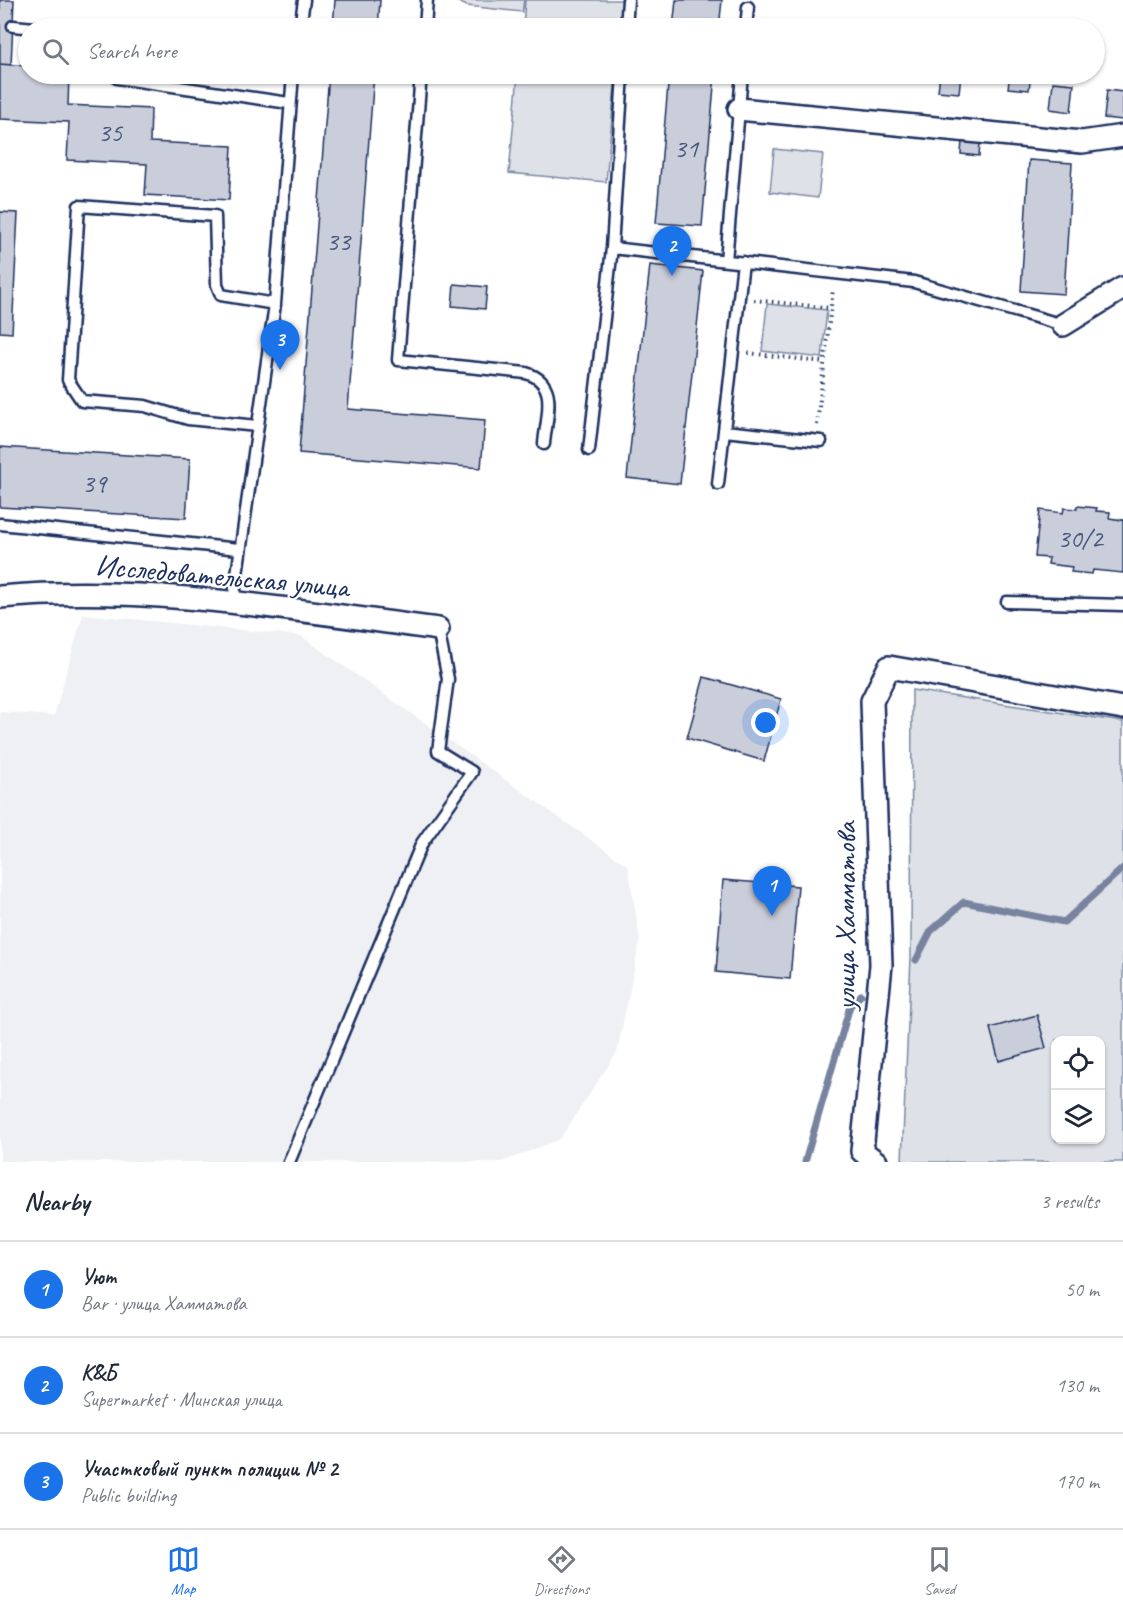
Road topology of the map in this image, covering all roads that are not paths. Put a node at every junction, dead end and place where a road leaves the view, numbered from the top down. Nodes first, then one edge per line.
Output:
1 (304, 0) edge
2 (427, 0) edge
3 (628, 0) edge
4 (748, 7) dead end
5 (301, 18) edge
6 (426, 18) edge
7 (627, 18) edge
8 (747, 18) edge
9 (13, 26) dead end
10 (18, 26) edge
11 (158, 84) edge
12 (292, 84) edge
13 (420, 84) edge
14 (622, 84) edge
15 (741, 84) edge
16 (289, 103) junction
17 (739, 109) junction
18 (1123, 136) edge
19 (612, 248) junction
20 (726, 261) junction
21 (743, 262) junction
22 (1123, 288) edge
23 (275, 304) junction
24 (1063, 326) joint
25 (257, 426) junction
26 (724, 431) junction
27 (819, 441) road end
28 (544, 444) dead end
29 (589, 450) dead end
30 (718, 484) dead end
31 (0, 524) edge
32 (239, 549) junction
33 (0, 597) edge
34 (1007, 602) dead end
35 (233, 603) junction
36 (1123, 605) edge
37 (438, 629) joint
38 (1123, 708) edge
39 (290, 1162) edge
40 (876, 1162) edge

1 - 5 lane
2 - 6 lane
3 - 7 lane
4 - 8 lane
9 - 10 lane
11 - 16 lane
12 - 16 lane
13 - 28 lane
14 - 19 lane
15 - 17 lane
16 - 23 lane
17 - 18 street
17 - 20 lane
19 - 20 lane
19 - 29 lane
20 - 21 lane
21 - 24 lane
21 - 26 lane
22 - 24 street
23 - 25 lane
23 - 25 lane
25 - 32 lane
26 - 27 lane
26 - 30 lane
31 - 32 lane
32 - 35 lane
33 - 35 street, Исследовательская улица
34 - 36 lane
35 - 37 street, Исследовательская улица
37 - 39 lane
38 - 40 street, улица Хамматова

